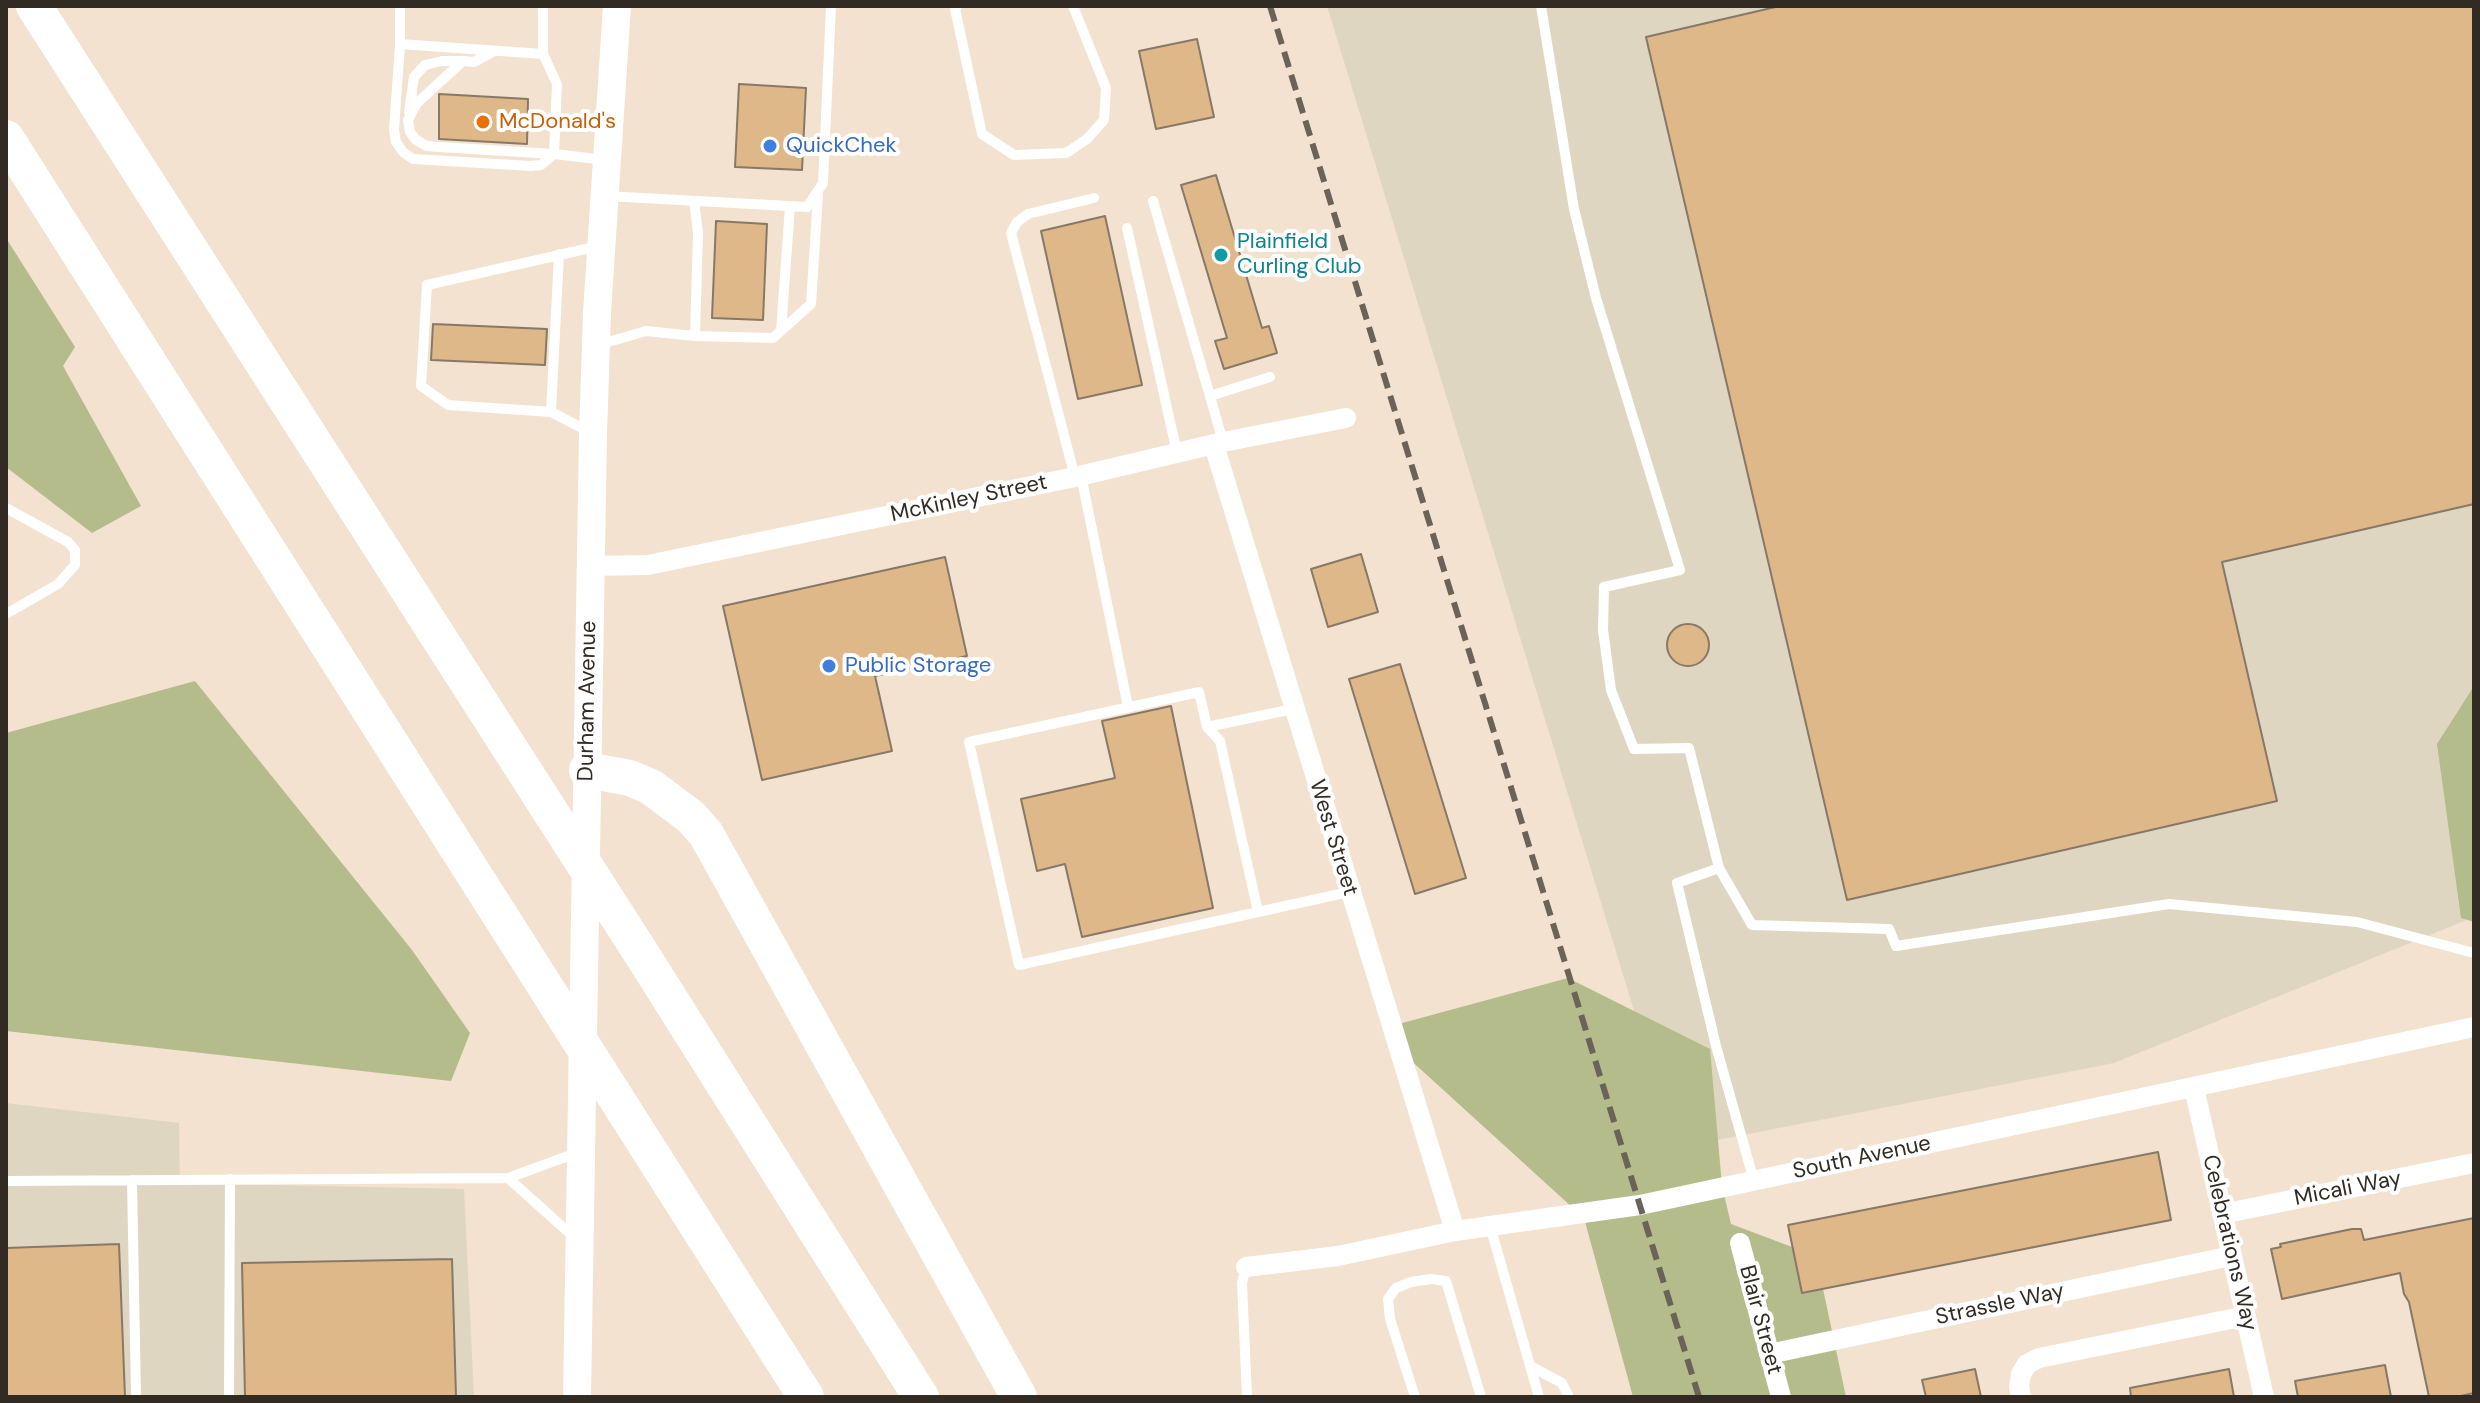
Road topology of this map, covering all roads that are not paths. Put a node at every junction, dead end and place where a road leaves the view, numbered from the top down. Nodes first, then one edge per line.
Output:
1 (34, 6) edge
2 (400, 6) edge
3 (543, 6) edge
4 (617, 6) edge
5 (831, 6) edge
6 (957, 6) edge
7 (1073, 6) edge
8 (1541, 6) edge
9 (400, 44) junction
10 (494, 51) junction
11 (543, 54) junction
12 (463, 61) junction
13 (408, 120) junction
14 (6, 138) edge
15 (554, 154) junction
16 (607, 161) junction
17 (819, 193) junction
18 (604, 196) junction
19 (1094, 198) dead end
20 (694, 201) junction
21 (1153, 201) dead end
22 (790, 206) junction
23 (1127, 228) dead end
24 (601, 246) junction
25 (559, 254) junction
26 (781, 331) junction
27 (695, 336) junction
28 (596, 345) junction
29 (1270, 377) dead end
30 (1210, 396) junction
31 (551, 412) junction
32 (1346, 418) dead end
33 (593, 433) junction
34 (1218, 443) junction
35 (1177, 453) junction
36 (1078, 476) junction
37 (6, 508) edge
38 (590, 566) junction
39 (6, 614) edge
40 (1128, 707) junction
41 (1293, 709) junction
42 (1207, 727) junction
43 (587, 770) junction
44 (1719, 868) junction
45 (1349, 892) junction
46 (1258, 912) junction
47 (2474, 953) edge
48 (2474, 1027) edge
49 (2194, 1088) junction
50 (581, 1151) junction
51 (2474, 1163) edge
52 (508, 1178) junction
53 (230, 1179) junction
54 (132, 1180) junction
55 (6, 1181) edge
56 (1754, 1181) junction
57 (2222, 1214) junction
58 (1490, 1226) junction
59 (1455, 1231) junction
60 (580, 1243) junction
61 (1740, 1243) dead end
62 (2231, 1256) junction
63 (1246, 1267) joint
64 (2246, 1316) junction
65 (1769, 1354) junction
66 (1530, 1366) junction
67 (136, 1397) edge
68 (229, 1397) edge
69 (577, 1397) edge
70 (806, 1397) edge
71 (921, 1397) edge
72 (1019, 1397) edge
73 (1247, 1397) edge
74 (1415, 1397) edge
75 (1481, 1397) edge
76 (1539, 1397) edge
77 (1569, 1397) edge
78 (1781, 1397) edge
79 (2021, 1397) edge
80 (2264, 1397) edge

1 - 71 highway
2 - 9 lane
3 - 11 lane
4 - 16 main road, Durham Avenue
5 - 17 lane
6 - 7 lane
8 - 44 lane
9 - 10 lane
9 - 15 lane
10 - 11 lane
10 - 12 lane
11 - 15 lane
12 - 13 lane
12 - 13 lane
13 - 15 lane
14 - 70 highway
15 - 16 lane
16 - 18 main road, Durham Avenue
17 - 22 lane
17 - 26 lane
18 - 20 lane
18 - 24 main road, Durham Avenue
19 - 36 lane
20 - 22 lane
20 - 27 lane
21 - 30 lane
22 - 26 lane
23 - 35 lane
24 - 25 lane
24 - 28 main road, Durham Avenue
25 - 31 lane
25 - 31 lane
26 - 27 lane
27 - 28 lane
28 - 33 main road, Durham Avenue
29 - 30 lane
30 - 34 lane
31 - 33 lane
32 - 34 street, McKinley Street
33 - 38 main road, Durham Avenue
34 - 35 street, McKinley Street
34 - 41 street, West Street
35 - 36 street, McKinley Street
36 - 38 street, McKinley Street
36 - 40 lane
37 - 39 lane
38 - 43 main road, Durham Avenue
40 - 42 lane
40 - 46 lane
41 - 42 lane
41 - 45 street, West Street
42 - 46 lane
43 - 50 main road, Durham Avenue
43 - 72 highway
44 - 47 lane
44 - 56 lane
45 - 46 lane
45 - 59 street, West Street
48 - 49 street, South Avenue
49 - 56 street, South Avenue
49 - 57 street, Celebrations Way
50 - 52 lane
50 - 60 main road, Durham Avenue
51 - 57 street, Micali Way
52 - 53 lane
52 - 60 lane
53 - 54 lane
53 - 68 lane
54 - 55 lane
54 - 67 lane
56 - 58 street, South Avenue
57 - 62 street, Celebrations Way
58 - 59 street, South Avenue
58 - 66 lane
59 - 63 street, South Avenue
60 - 69 main road, Durham Avenue
61 - 65 street, Blair Street
62 - 64 street, Celebrations Way
62 - 65 street, Strassle Way
63 - 73 lane
64 - 79 street
64 - 80 street, Celebrations Way
65 - 78 street, Blair Street
66 - 76 lane
66 - 77 lane
74 - 75 lane

